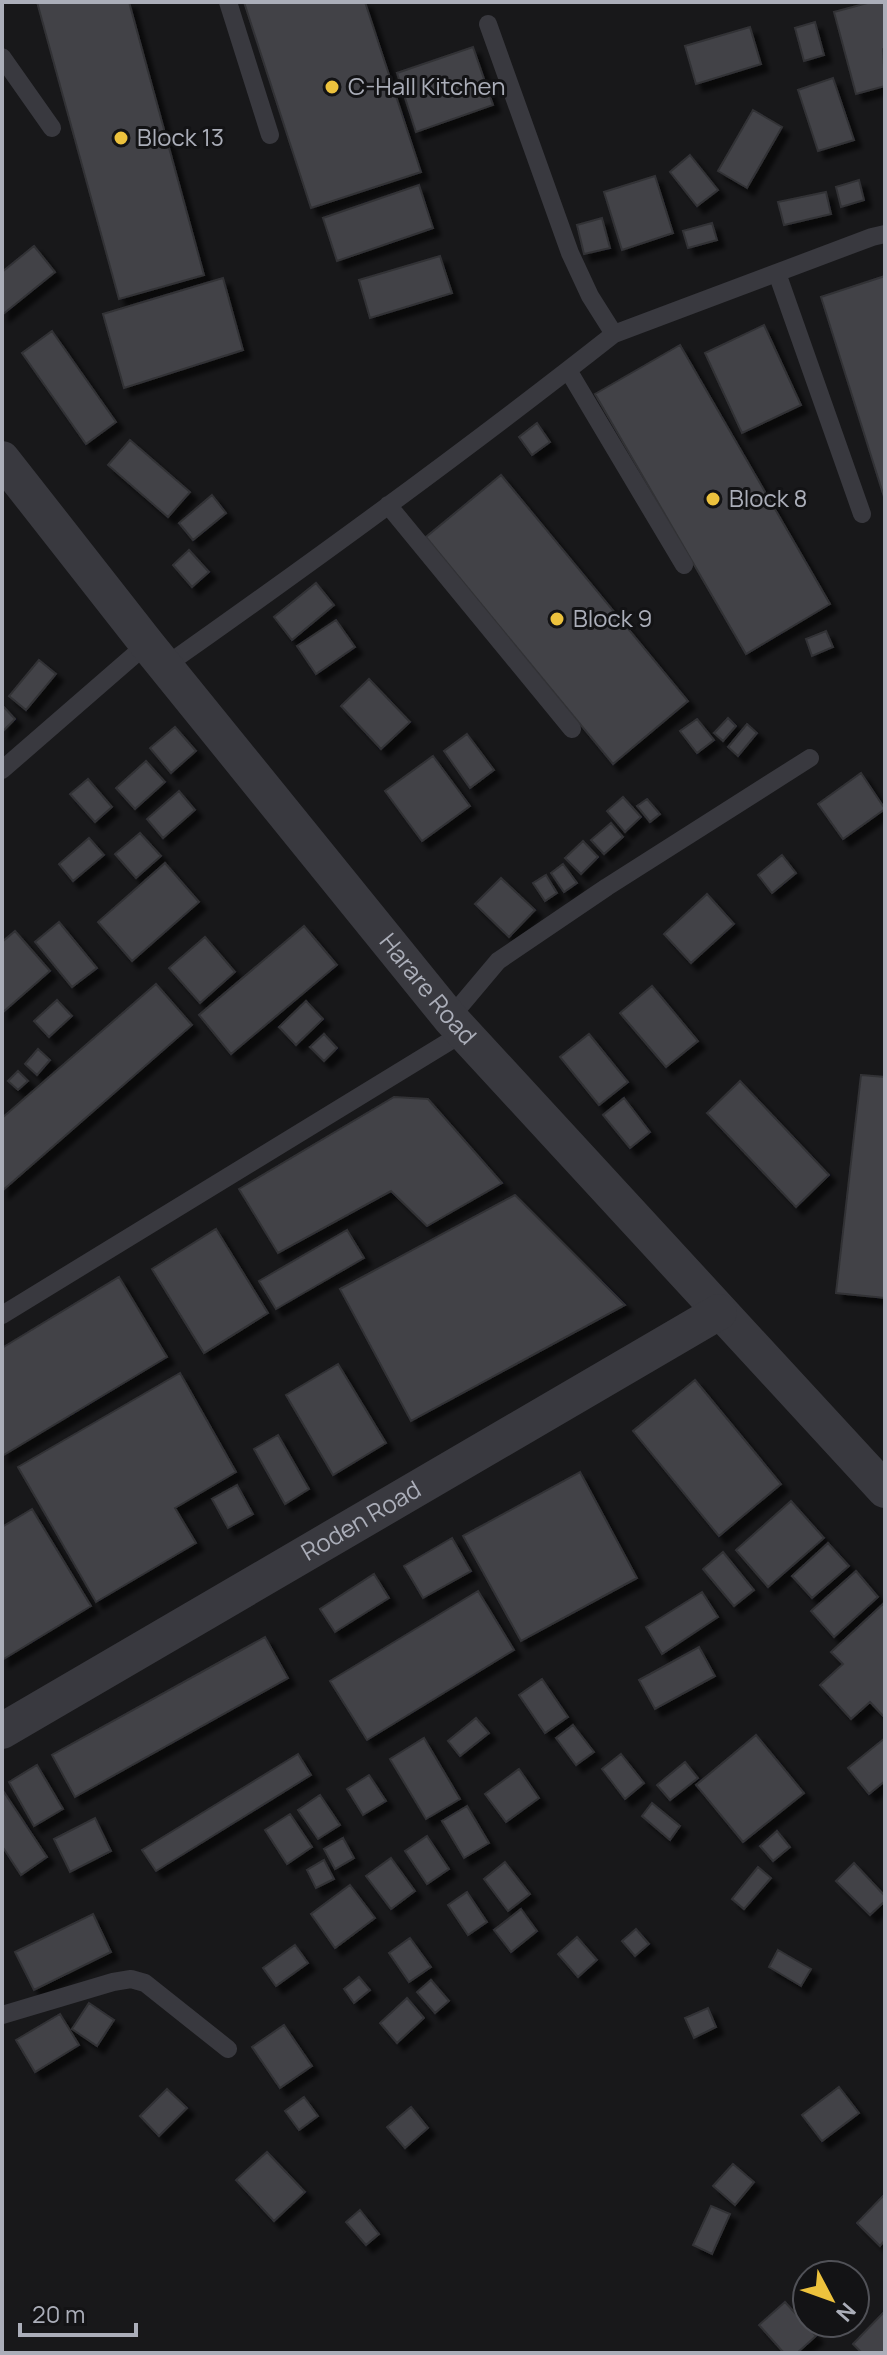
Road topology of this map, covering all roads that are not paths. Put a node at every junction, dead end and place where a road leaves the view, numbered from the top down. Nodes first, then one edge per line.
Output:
1 (228, 2) edge
2 (488, 24) dead end
3 (2, 57) edge
4 (52, 128) dead end
5 (270, 135) dead end
6 (885, 234) edge
7 (777, 273) junction
8 (614, 334) junction
9 (568, 370) junction
10 (2, 459) edge
11 (388, 505) junction
12 (862, 514) dead end
13 (684, 565) dead end
14 (156, 655) junction
15 (572, 729) dead end
16 (810, 758) dead end
17 (2, 770) edge
18 (456, 1025) junction
19 (719, 1312) junction
20 (2, 1315) edge
21 (885, 1490) edge
22 (2, 1731) edge
23 (2, 2015) edge
24 (228, 2049) dead end

1 - 5 lane
2 - 8 lane
3 - 4 lane
6 - 7 lane
7 - 8 lane
7 - 12 lane
8 - 9 lane
9 - 11 lane
9 - 13 lane
10 - 14 street, Harare Road
11 - 14 lane
11 - 15 lane
14 - 17 lane
14 - 18 street, Harare Road
16 - 18 lane
18 - 19 street, Harare Road
18 - 20 lane
19 - 21 street, Harare Road
19 - 22 street, Roden Road
23 - 24 lane

